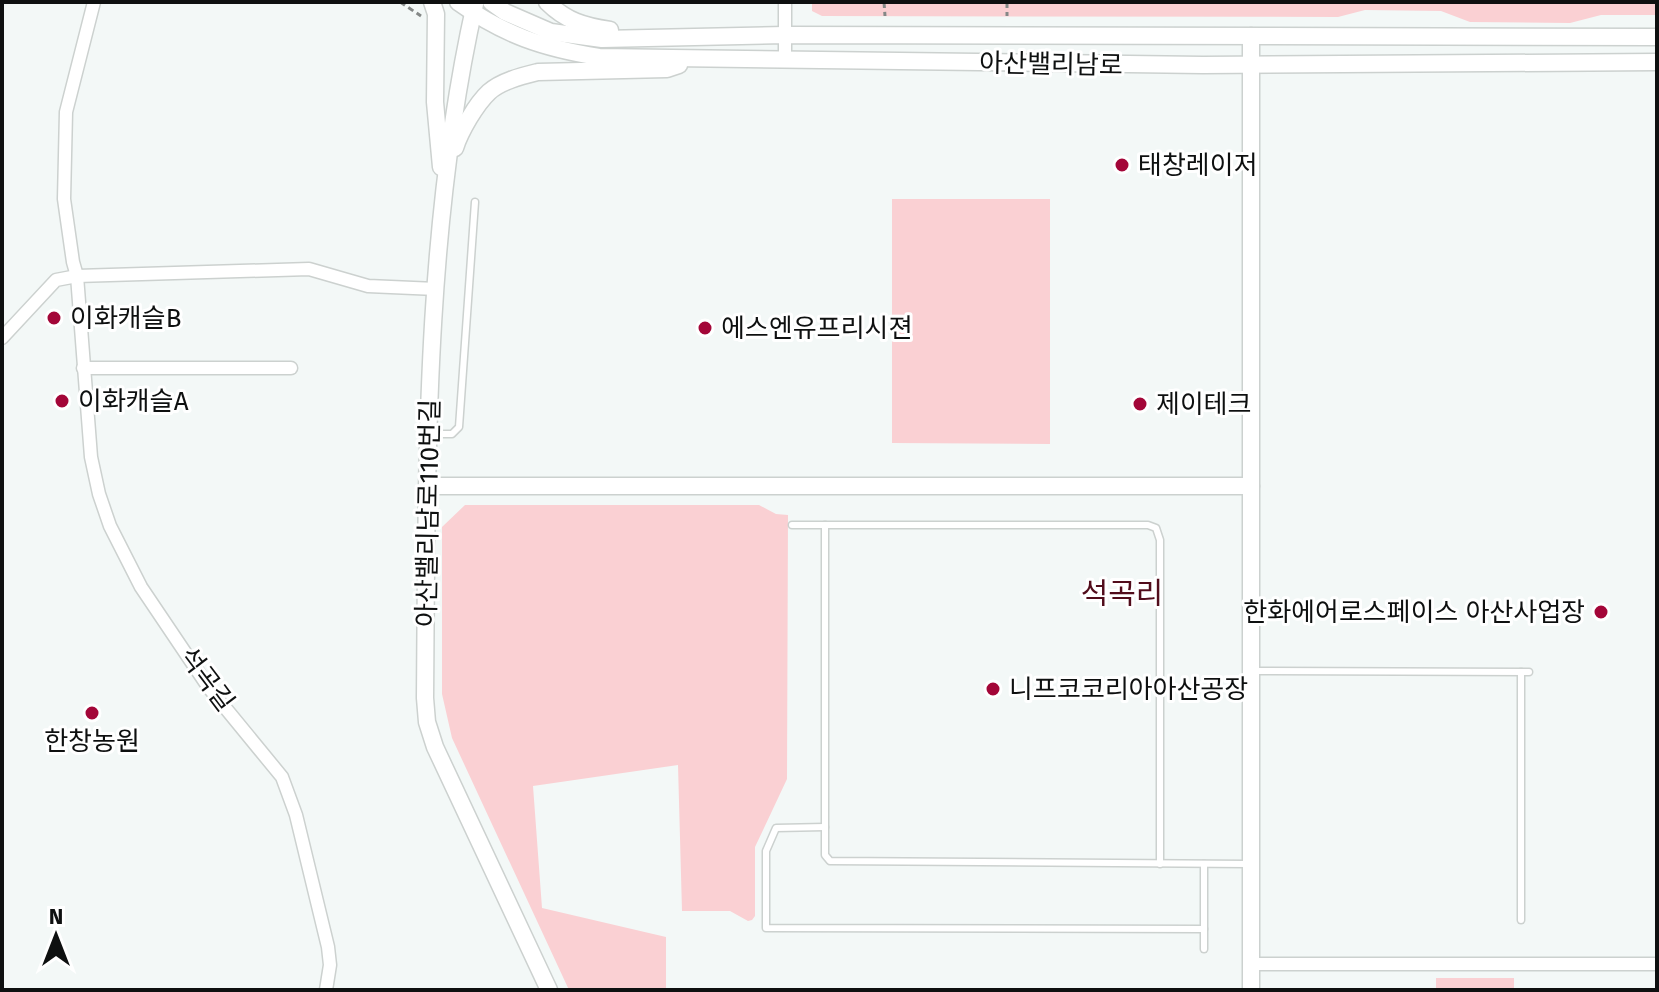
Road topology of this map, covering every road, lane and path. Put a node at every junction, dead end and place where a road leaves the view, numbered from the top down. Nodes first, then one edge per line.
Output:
1 (94, 2) edge
2 (400, 2) edge
3 (432, 2) edge
4 (458, 2) edge
5 (491, 2) edge
6 (547, 2) edge
7 (785, 2) edge
8 (884, 2) edge
9 (1007, 2) edge
10 (474, 8) edge
11 (885, 16) dead end
12 (1007, 16) dead end
13 (424, 18) dead end
14 (785, 35) junction
15 (1251, 36) junction
16 (1657, 37) edge
17 (655, 38) junction
18 (694, 59) junction
19 (785, 61) junction
20 (1657, 62) edge
21 (1251, 64) junction
22 (444, 184) junction
23 (475, 202) dead end
24 (77, 276) junction
25 (436, 289) junction
26 (2, 338) edge
27 (83, 368) junction
28 (291, 368) dead end
29 (441, 434) dead end
30 (427, 486) junction
31 (1251, 486) junction
32 (792, 525) dead end
33 (825, 525) junction
34 (1251, 671) junction
35 (825, 827) junction
36 (1160, 864) junction
37 (1204, 864) junction
38 (1251, 864) junction
39 (1521, 920) dead end
40 (1204, 929) junction
41 (1204, 949) dead end
42 (1251, 964) junction
43 (1657, 964) edge
44 (326, 990) edge
45 (549, 990) edge
46 (1251, 990) edge

1 - 24 street, 석곡길
2 - 13 path
3 - 22 street
4 - 10 street, 아산밸리남로
5 - 17 street, 아산밸리남로
6 - 17 street
7 - 14 street
8 - 11 path
9 - 12 path
10 - 18 street, 아산밸리남로
10 - 22 street, 아산밸리남로110번길
14 - 15 street, 아산밸리남로
14 - 17 street, 아산밸리남로
14 - 19 street
15 - 16 street, 아산밸리남로
15 - 21 street
18 - 19 street, 아산밸리남로
18 - 22 street
19 - 21 street, 아산밸리남로
20 - 21 street, 아산밸리남로
21 - 31 street
22 - 25 street, 아산밸리남로110번길
23 - 29 lane
24 - 25 street
24 - 26 street
24 - 27 street, 석곡길
25 - 30 street, 아산밸리남로110번길
27 - 28 street
27 - 44 street, 석곡길
30 - 31 street
30 - 45 street, 아산밸리남로110번길
31 - 34 street
32 - 33 lane
33 - 35 lane
33 - 36 lane
34 - 38 street
34 - 39 lane
35 - 36 lane
35 - 40 lane
36 - 37 lane
37 - 38 lane
37 - 40 lane
38 - 42 street
40 - 41 lane
42 - 43 street
42 - 46 street

